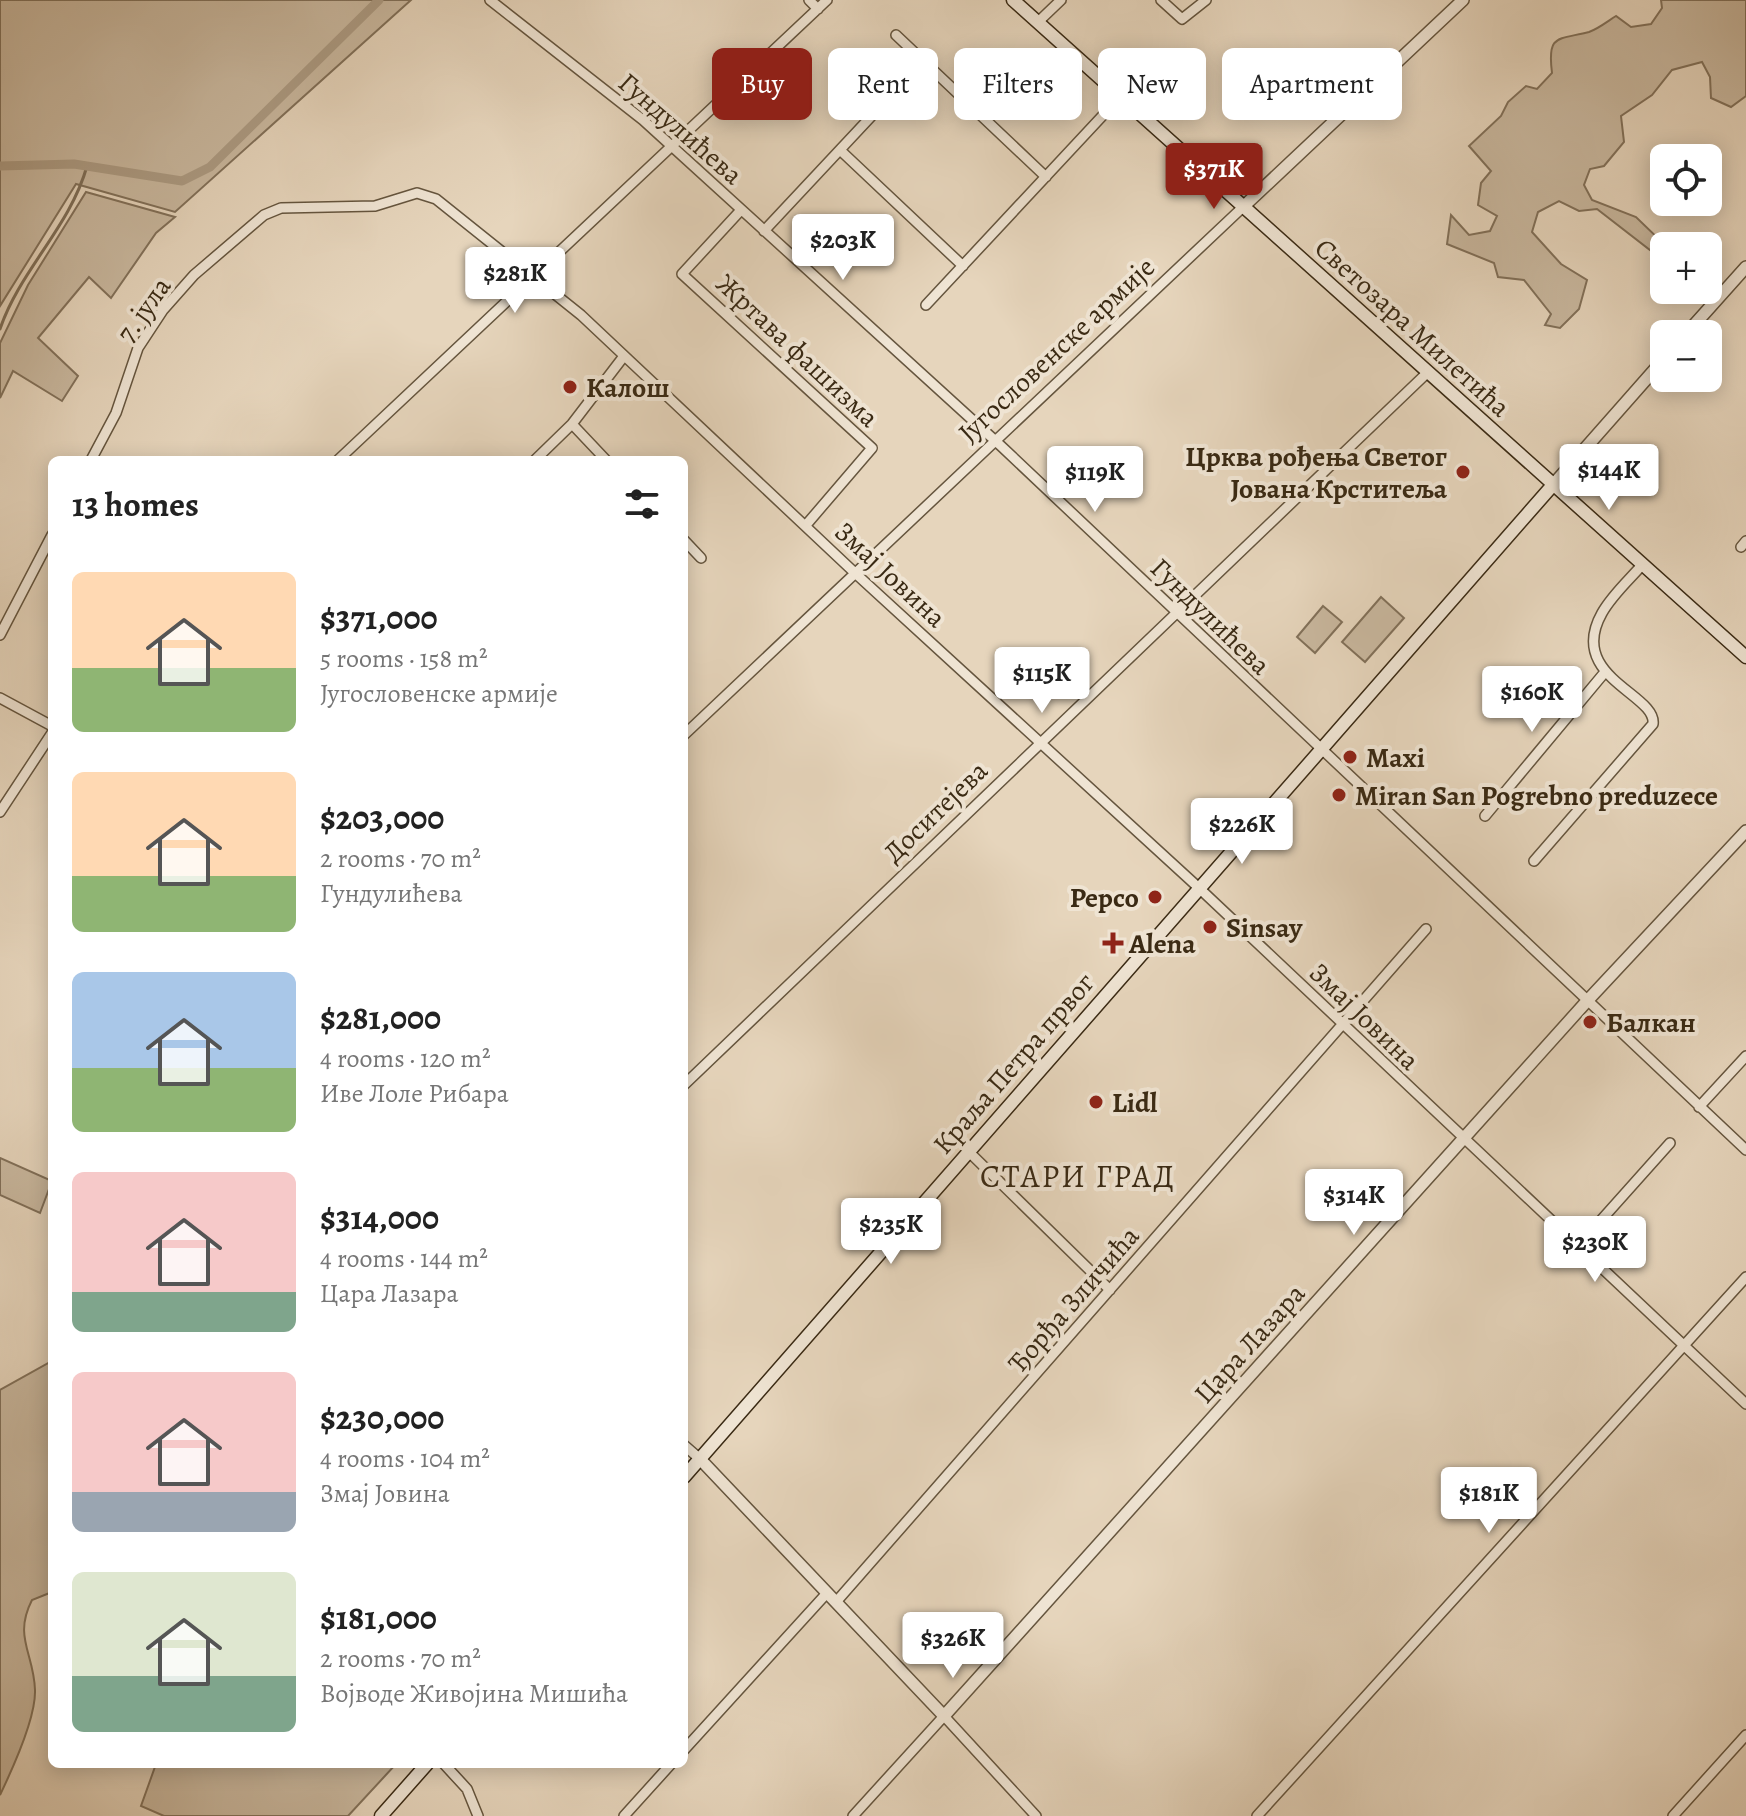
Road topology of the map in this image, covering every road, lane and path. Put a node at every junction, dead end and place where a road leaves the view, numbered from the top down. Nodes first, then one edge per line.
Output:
1 (490, 0) edge
2 (809, 0) edge
3 (827, 0) edge
4 (1013, 0) edge
5 (1061, 0) edge
6 (1161, 0) edge
7 (1206, 0) edge
8 (1463, 0) edge
9 (818, 9) junction
10 (1038, 22) junction
11 (896, 35) dead end
12 (910, 48) edge
13 (938, 75) edge
14 (1098, 77) edge
15 (868, 120) edge
16 (1099, 120) edge
17 (1146, 120) edge
18 (671, 147) junction
19 (840, 150) junction
20 (1046, 177) junction
21 (1243, 207) junction
22 (741, 210) junction
23 (269, 211) joint
24 (764, 231) junction
25 (963, 266) junction
26 (1746, 267) edge
27 (533, 275) junction
28 (926, 305) dead end
29 (1699, 320) edge
30 (624, 356) junction
31 (1427, 373) junction
32 (1650, 375) edge
33 (572, 424) junction
34 (993, 440) junction
35 (93, 456) edge
36 (342, 456) edge
37 (539, 456) edge
38 (602, 456) edge
39 (1552, 486) junction
40 (806, 525) junction
41 (48, 543) edge
42 (688, 544) edge
43 (701, 558) dead end
44 (1642, 565) junction
45 (855, 573) junction
46 (1175, 612) junction
47 (0, 635) edge
48 (1746, 657) edge
49 (1605, 672) junction
50 (0, 698) edge
51 (48, 724) edge
52 (688, 731) edge
53 (48, 739) edge
54 (1040, 740) junction
55 (1320, 751) junction
56 (0, 812) edge
57 (1485, 816) dead end
58 (1746, 831) edge
59 (1534, 861) dead end
60 (1199, 888) junction
61 (1426, 929) dead end
62 (1588, 1000) junction
63 (1341, 1024) junction
64 (1746, 1056) edge
65 (688, 1081) edge
66 (1699, 1107) junction
67 (1464, 1141) junction
68 (1670, 1143) dead end
69 (1746, 1150) edge
70 (968, 1151) junction
71 (1578, 1246) junction
72 (1746, 1277) edge
73 (1110, 1290) junction
74 (1685, 1344) junction
75 (1746, 1404) edge
76 (688, 1448) edge
77 (700, 1459) junction
78 (688, 1472) edge
79 (832, 1597) junction
80 (944, 1716) junction
81 (1746, 1735) edge
82 (688, 1746) edge
83 (423, 1768) edge
84 (448, 1768) edge
85 (667, 1768) edge
86 (381, 1816) edge
87 (478, 1816) edge
88 (624, 1816) edge
89 (853, 1816) edge
90 (1036, 1816) edge
91 (1257, 1816) edge
92 (1673, 1816) edge

1 - 18 street, Гундулићева
2 - 9 street
3 - 9 street
4 - 10 main road, Светозара Милетића
5 - 10 street
6 - 7 street
8 - 21 street, Југословенске армије
9 - 18 street
10 - 14 main road, Светозара Милетића
11 - 12 street
13 - 20 street
15 - 19 street
16 - 20 street
17 - 21 main road, Светозара Милетића
18 - 22 street, Гундулићева
18 - 27 street
19 - 24 street
19 - 25 street
20 - 25 street
21 - 31 main road, Светозара Милетића
21 - 34 street, Југословенске армије
22 - 24 street, Гундулићева
22 - 40 street, Жртава фашизма
23 - 27 street, Змај Јовина
23 - 35 street, 7. јула
24 - 34 street, Гундулићева
25 - 28 street
26 - 29 street
27 - 30 street, Змај Јовина
27 - 36 street
30 - 33 street
30 - 40 street, Змај Јовина
31 - 39 main road, Светозара Милетића
31 - 46 street, Доситејева
32 - 39 street, Краља Петра првог
33 - 37 street
33 - 38 street
34 - 45 street, Југословенске армије
34 - 46 street, Гундулићева
39 - 44 main road, Светозара Милетића
39 - 55 main road, Краља Петра првог
40 - 45 street, Змај Јовина
41 - 47 street
42 - 43 street
44 - 48 main road, Светозара Милетића
44 - 49 street
45 - 52 street, Југословенске армије
45 - 54 street, Змај Јовина
46 - 54 street, Доситејева
46 - 55 street, Гундулићева
49 - 57 street
49 - 59 street
50 - 51 street
53 - 56 street
54 - 60 street, Змај Јовина
54 - 65 street, Доситејева
55 - 60 main road, Краља Петра првог
55 - 62 street, Гундулићева
58 - 62 street, Цара Лазара
60 - 63 street, Змај Јовина
60 - 70 main road, Краља Петра првог
61 - 63 street, Ђорђа Зличића
62 - 66 street, Гундулићева
62 - 67 street, Цара Лазара
63 - 67 street, Змај Јовина
63 - 73 street, Ђорђа Зличића
64 - 66 street
66 - 69 street, Гундулићева
67 - 71 street, Змај Јовина
67 - 80 street, Цара Лазара
68 - 71 street
70 - 73 street
70 - 77 main road, Краља Петра првог
71 - 74 street, Змај Јовина
72 - 74 street
73 - 79 street, Ђорђа Зличића
74 - 75 street, Змај Јовина
74 - 91 street
76 - 77 street
77 - 78 main road, Краља Петра првог
77 - 79 street
79 - 80 street
79 - 82 street, Ђорђа Зличића
80 - 89 street, Цара Лазара
80 - 90 street
81 - 92 street
83 - 86 main road
84 - 87 street
85 - 88 street

